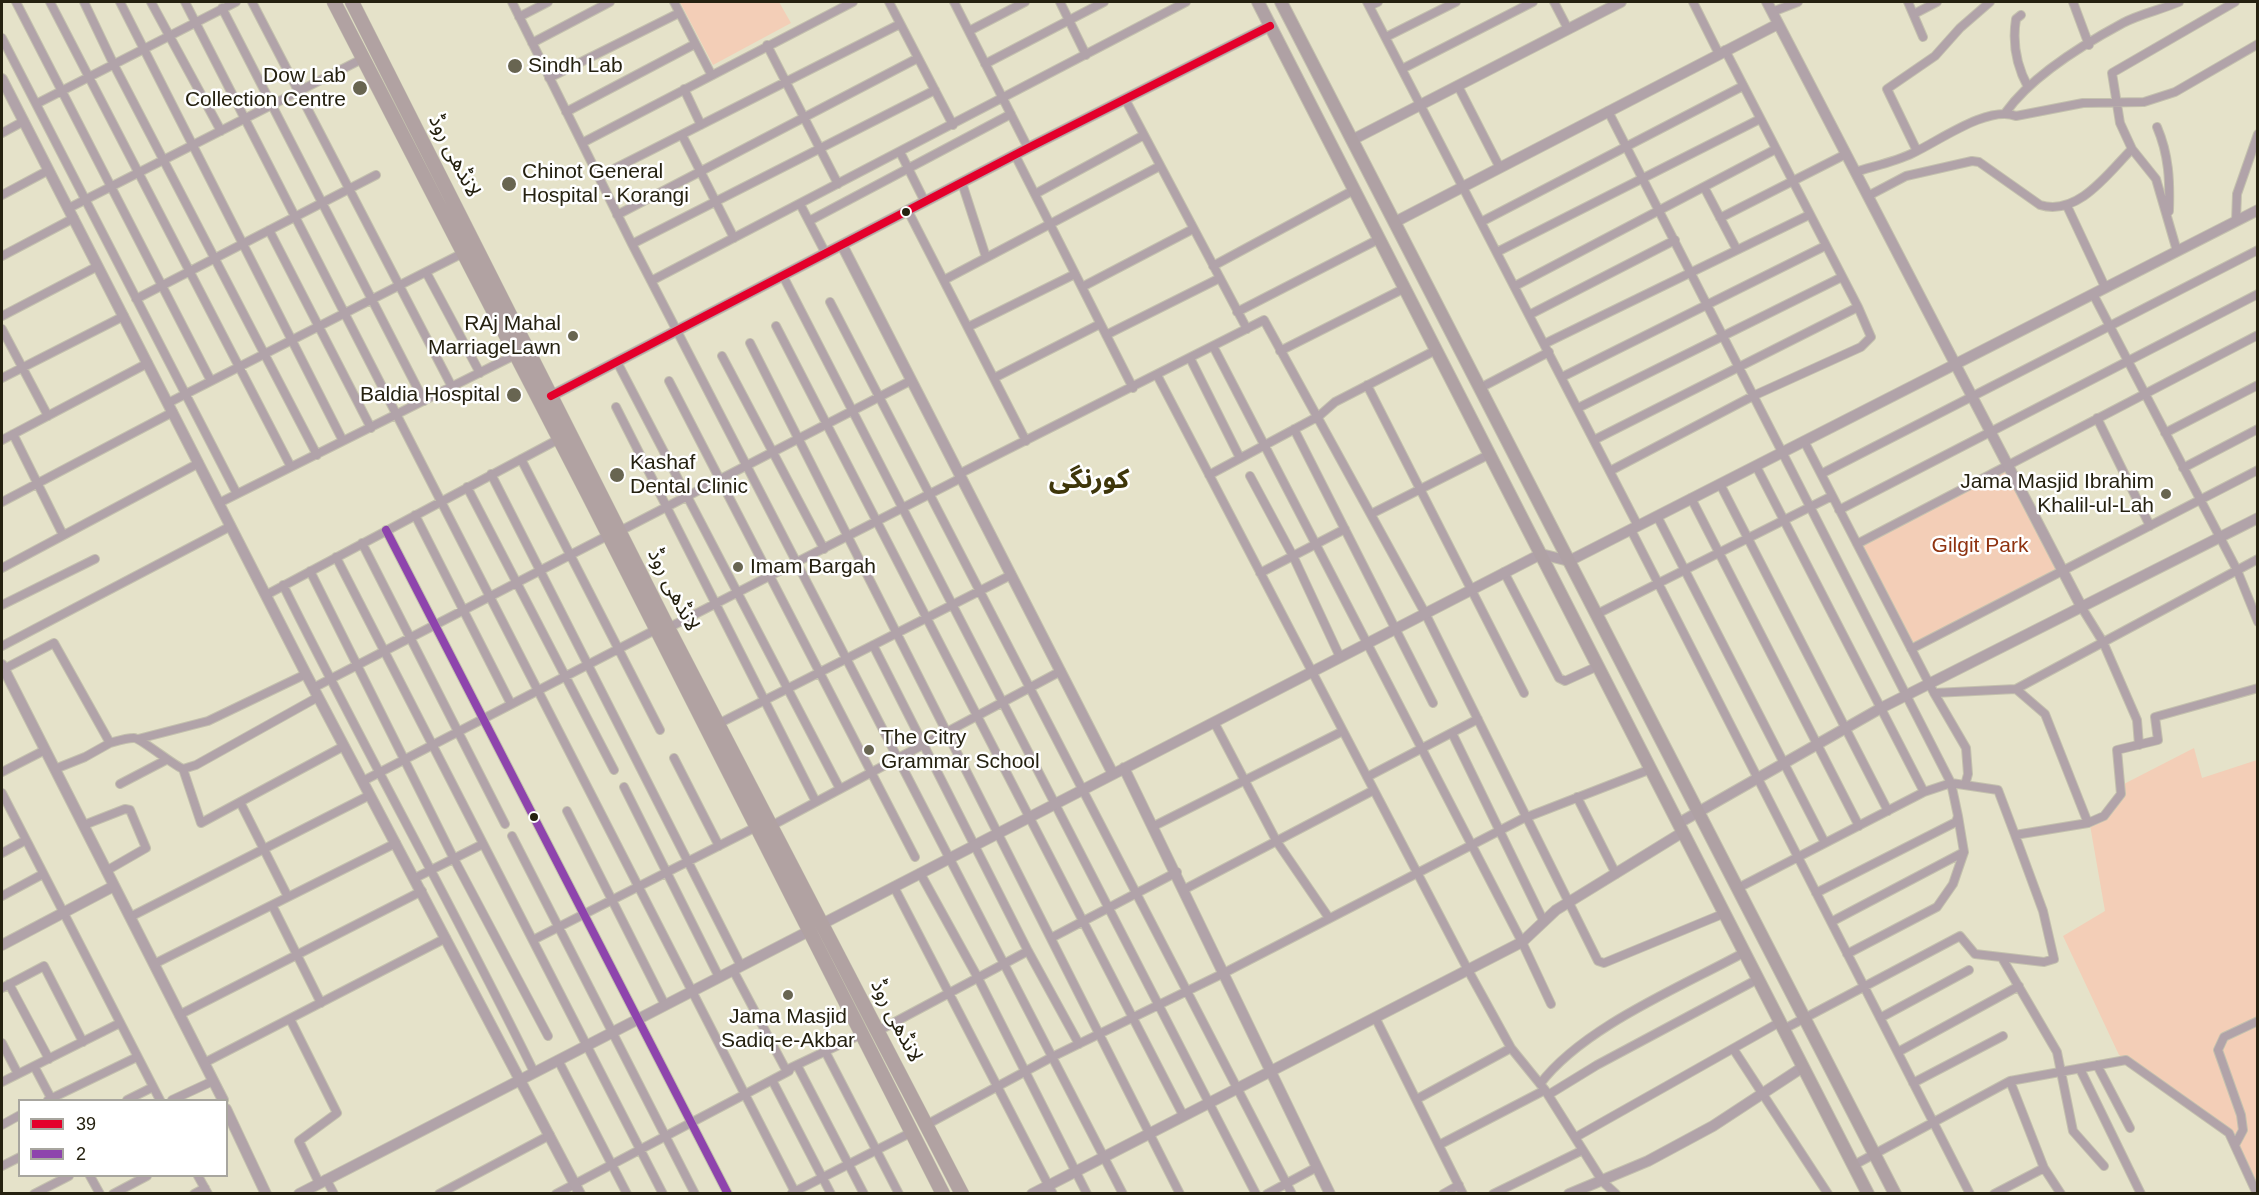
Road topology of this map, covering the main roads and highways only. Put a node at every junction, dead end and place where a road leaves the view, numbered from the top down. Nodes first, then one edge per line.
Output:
1 (334, 2) edge
2 (352, 2) edge
3 (1258, 2) edge
4 (1281, 2) edge
5 (614, 534) junction
6 (662, 629) junction
7 (944, 1194) edge
8 (962, 1194) edge
9 (1868, 1194) edge
10 (1895, 1194) edge

1 - 5 main road, لانڈھی روڈ
2 - 5 main road, لانڈھی روڈ
3 - 9 main road
4 - 10 main road
5 - 6 main road, لانڈھی روڈ
6 - 7 main road, لانڈھی روڈ
6 - 8 main road, لانڈھی روڈ

